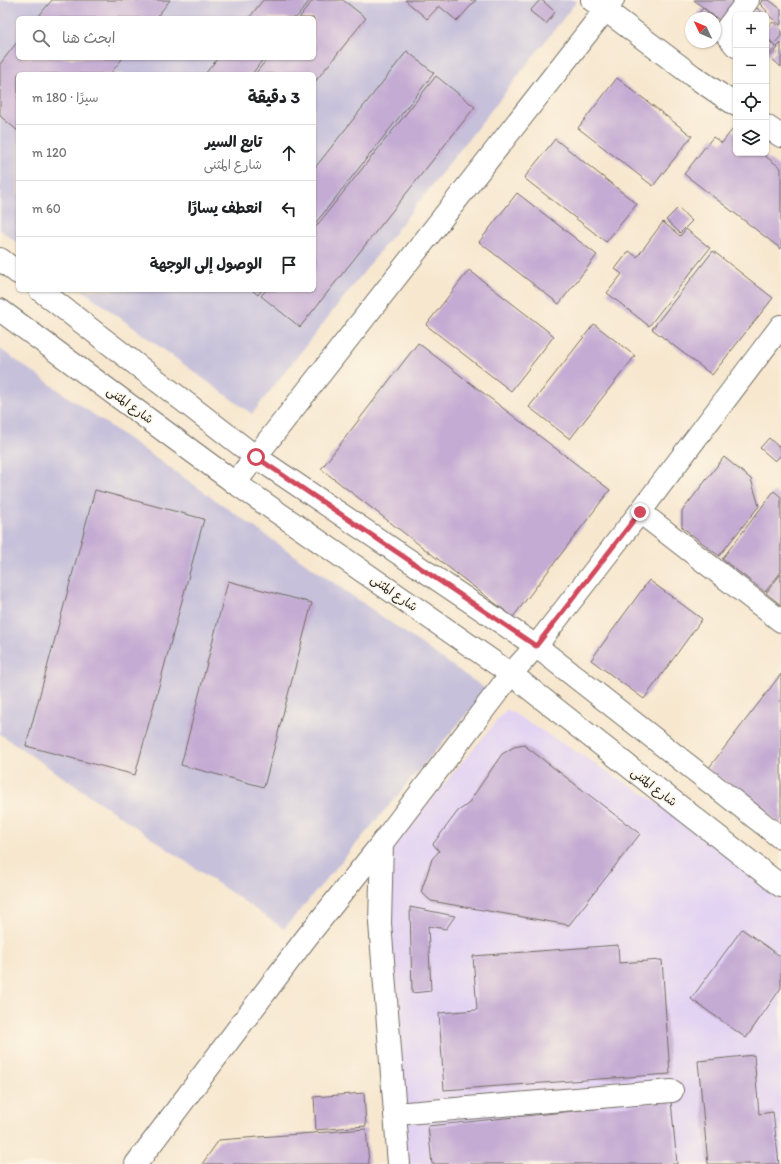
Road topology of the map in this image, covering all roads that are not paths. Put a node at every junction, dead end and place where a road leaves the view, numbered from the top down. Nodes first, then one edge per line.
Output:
1 (748, 0) edge
2 (604, 3) edge
3 (738, 12) edge
4 (733, 19) edge
5 (733, 42) edge
6 (733, 103) edge
7 (769, 128) edge
8 (781, 136) edge
9 (0, 259) edge
10 (16, 271) edge
11 (43, 292) edge
12 (0, 310) edge
13 (781, 326) edge
14 (256, 457) junction
15 (235, 483) junction
16 (640, 512) junction
17 (781, 621) edge
18 (536, 646) junction
19 (511, 674) junction
20 (781, 838) edge
21 (382, 843) junction
22 (781, 886) edge
23 (672, 1091) dead end
24 (395, 1114) junction
25 (136, 1164) edge
26 (399, 1164) edge

1 - 3 street
2 - 6 street
2 - 14 street
4 - 5 street
7 - 8 street
9 - 10 street
11 - 14 street
12 - 15 street, شارع المثنى
13 - 16 street
14 - 15 street
14 - 18 street
15 - 19 street, شارع المثنى
16 - 17 street
16 - 18 street
18 - 19 street
18 - 20 street
19 - 21 street
19 - 22 street, شارع المثنى
21 - 24 street
21 - 25 street
23 - 24 street
24 - 26 street

